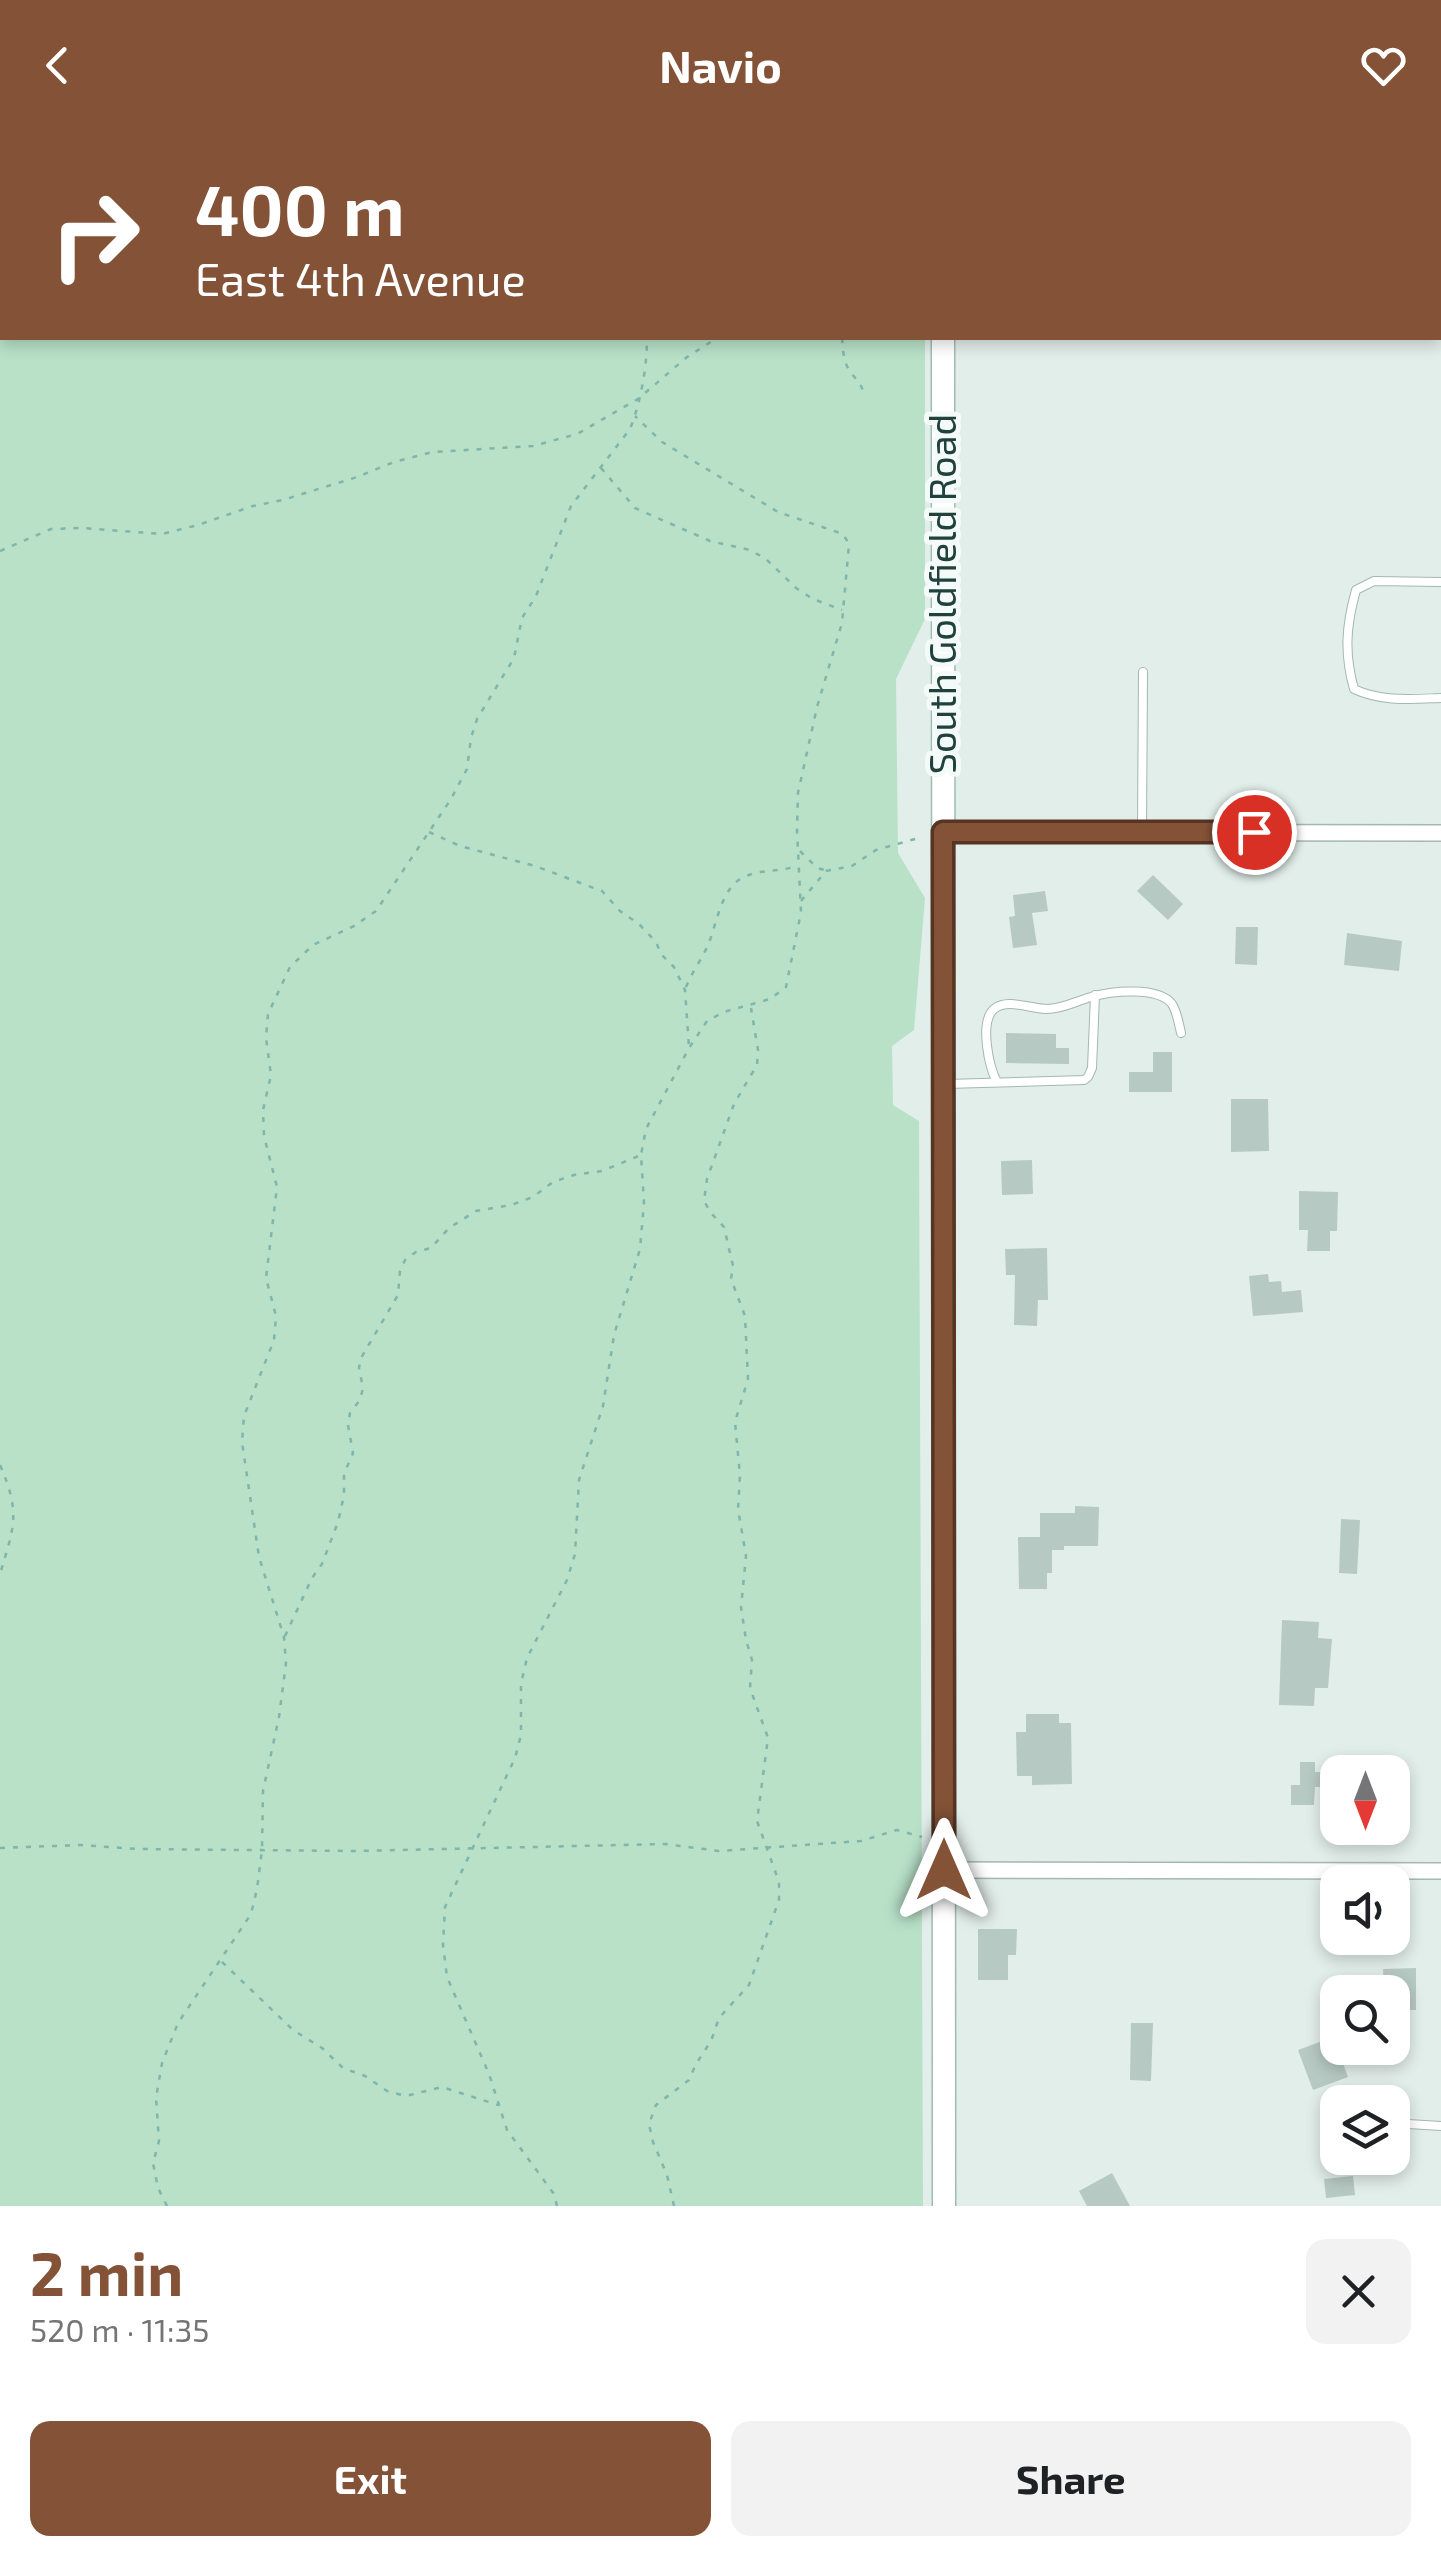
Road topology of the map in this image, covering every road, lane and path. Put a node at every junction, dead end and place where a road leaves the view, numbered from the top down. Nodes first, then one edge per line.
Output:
1 (647, 340) edge
2 (715, 340) edge
3 (842, 340) edge
4 (942, 340) edge
5 (863, 390) dead end
6 (638, 399) junction
7 (635, 416) junction
8 (600, 468) junction
9 (0, 551) edge
10 (1441, 582) edge
11 (843, 611) junction
12 (1142, 672) dead end
13 (1441, 698) edge
14 (429, 832) junction
15 (943, 832) junction
16 (1142, 832) junction
17 (1441, 833) edge
18 (798, 850) junction
19 (799, 865) junction
20 (826, 870) junction
21 (801, 902) junction
22 (685, 990) junction
23 (1094, 996) junction
24 (751, 1006) junction
25 (1181, 1033) dead end
26 (689, 1048) junction
27 (997, 1082) junction
28 (943, 1084) junction
29 (641, 1155) junction
30 (0, 1466) edge
31 (0, 1574) edge
32 (284, 1637) junction
33 (944, 1837) junction
34 (0, 1848) edge
35 (472, 1849) junction
36 (768, 1849) junction
37 (262, 1850) junction
38 (944, 1870) junction
39 (1441, 1871) edge
40 (220, 1960) junction
41 (499, 2105) junction
42 (1410, 2125) edge
43 (1441, 2126) edge
44 (167, 2206) edge
45 (557, 2206) edge
46 (674, 2206) edge
47 (944, 2206) edge

1 - 6 path
2 - 6 path
3 - 5 path
4 - 15 main road, South Goldfield Road
6 - 7 path
6 - 9 path
7 - 8 path
7 - 11 path
8 - 11 path
8 - 14 path
10 - 13 lane
11 - 18 path
12 - 16 lane
14 - 22 path
14 - 32 path
15 - 16 street
15 - 20 path
15 - 28 main road, South Goldfield Road
16 - 17 street
18 - 19 path
18 - 20 path
19 - 21 path
19 - 22 path
20 - 21 path
21 - 24 path
22 - 26 path
23 - 25 lane
23 - 27 lane
23 - 27 lane
24 - 26 path
24 - 36 path
26 - 29 path
27 - 28 lane
28 - 33 main road, South Goldfield Road
29 - 32 path
29 - 35 path
30 - 31 path
32 - 37 path
33 - 36 path
33 - 38 main road, South Goldfield Road
34 - 37 path
35 - 36 path
35 - 37 path
35 - 41 path
36 - 46 path
37 - 40 path
38 - 39 street
38 - 47 main road, South Goldfield Road
40 - 41 path
40 - 44 path
41 - 45 path
42 - 43 lane

